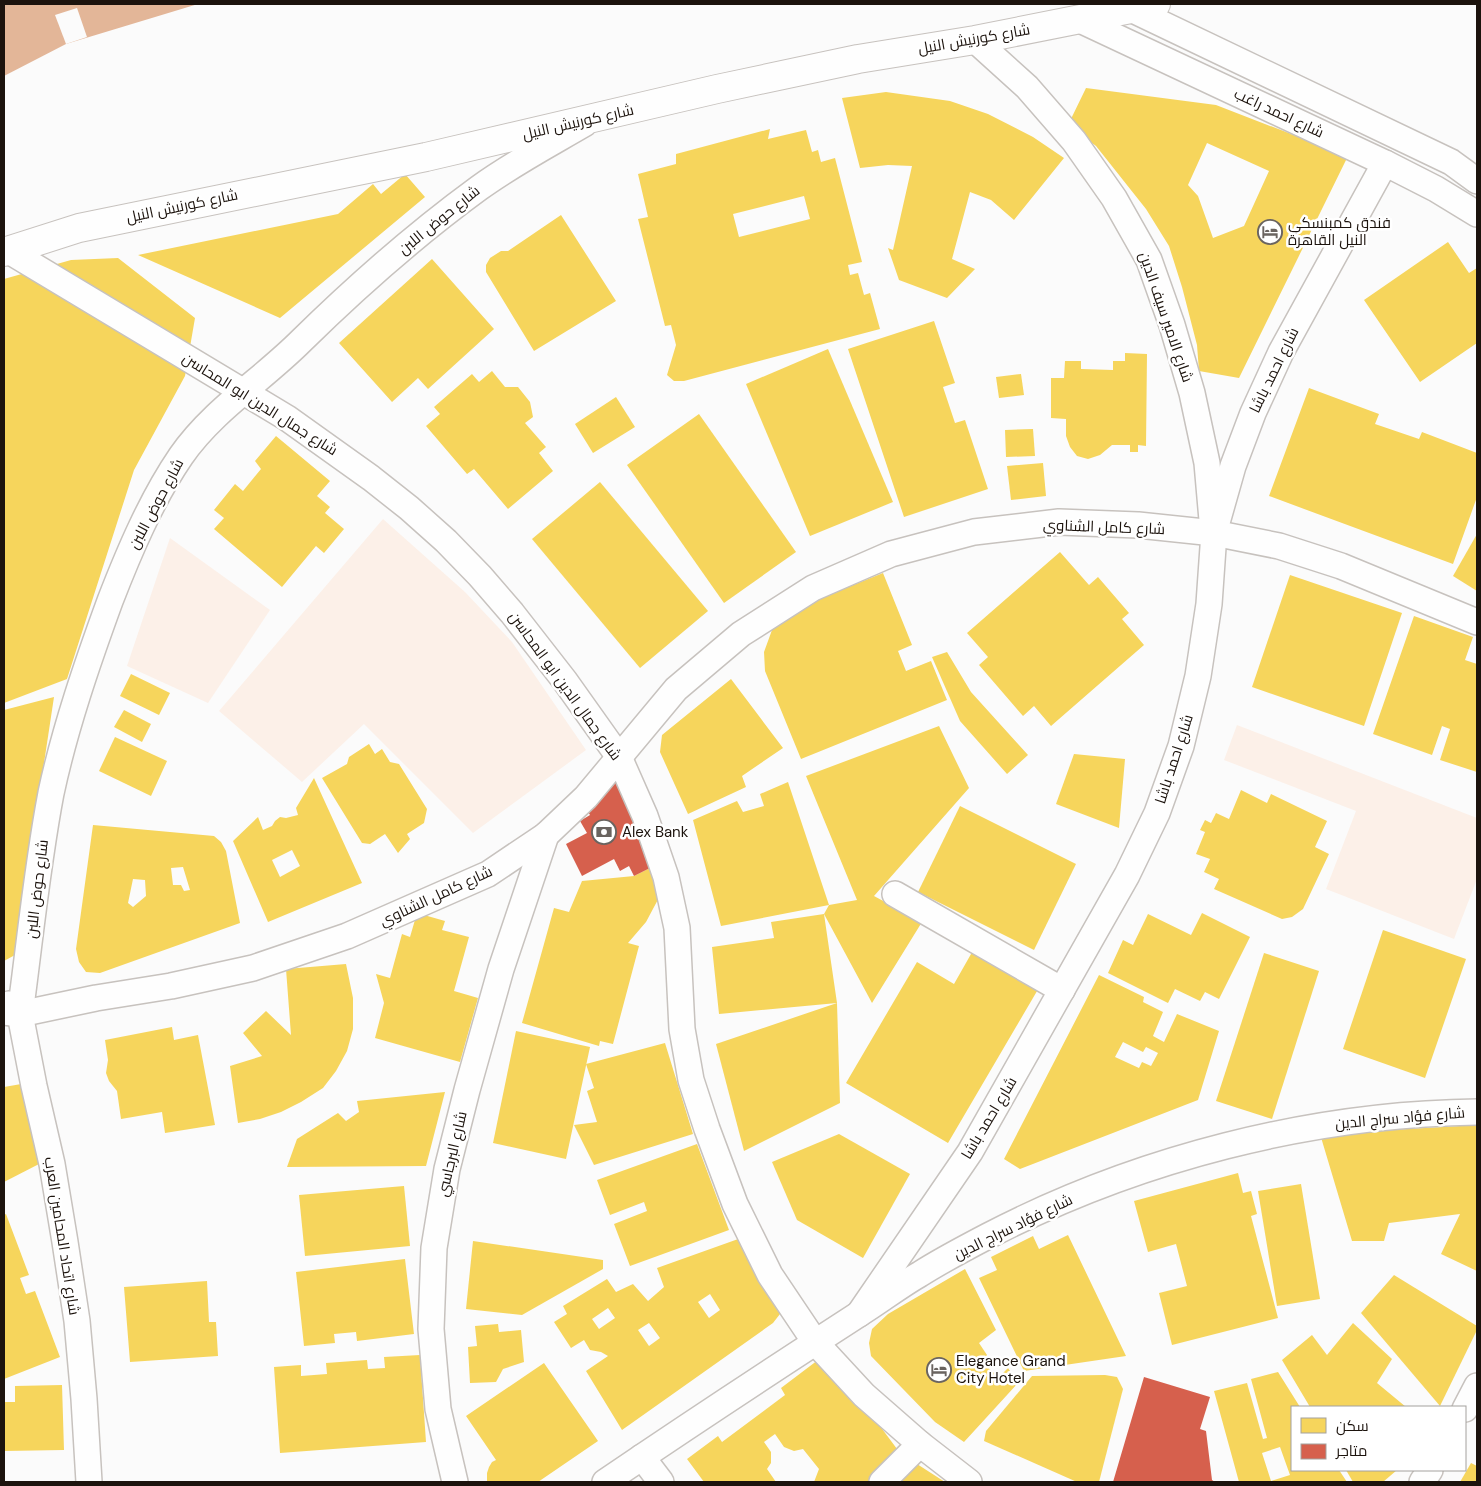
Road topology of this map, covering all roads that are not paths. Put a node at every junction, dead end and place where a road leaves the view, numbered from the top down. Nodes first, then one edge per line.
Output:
1 (1143, 6) edge
2 (1078, 20) junction
3 (975, 40) junction
4 (594, 118) junction
5 (1385, 163) junction
6 (1477, 181) edge
7 (1477, 214) edge
8 (6, 252) edge
9 (243, 392) junction
10 (1214, 533) junction
11 (1477, 622) edge
12 (619, 757) junction
13 (546, 835) junction
14 (894, 894) dead end
15 (1062, 990) junction
16 (9, 1008) edge
17 (1477, 1112) edge
18 (859, 1314) junction
19 (815, 1342) junction
20 (1477, 1386) edge
21 (1466, 1407) edge
22 (920, 1444) junction
23 (642, 1457) junction
24 (1429, 1471) edge
25 (89, 1482) edge
26 (455, 1482) edge
27 (604, 1482) edge
28 (661, 1482) edge
29 (882, 1482) edge
30 (969, 1482) edge
31 (1422, 1482) edge

1 - 2 highway, شارع كورنيش النيل
1 - 6 street, شارع احمد راغب
2 - 3 highway, شارع كورنيش النيل
2 - 5 street, شارع احمد راغب
3 - 4 highway, شارع كورنيش النيل
3 - 10 street, شارع الامير سيف الدين
4 - 8 highway, شارع كورنيش النيل
4 - 9 street, شارع حوض اللبن
5 - 7 street, شارع احمد راغب
5 - 10 street, شارع احمد باشا
8 - 9 street, شارع جمال الدين ابو المحاسن
9 - 12 street, شارع جمال الدين ابو المحاسن
9 - 16 street, شارع حوض اللبن
10 - 11 street, شارع كامل الشناوي
10 - 12 street, شارع كامل الشناوي
10 - 15 street, شارع احمد باشا
12 - 13 street, شارع كامل الشناوي
12 - 19 street, شارع جمال الدين ابو المحاسن
13 - 16 street, شارع كامل الشناوي
13 - 26 street, شارع البرجاسي
14 - 15 street
15 - 18 street, شارع احمد باشا
16 - 25 street, شارع اتحاد المحامين العرب
17 - 18 street, شارع فؤاد سراج الدين
18 - 19 street, شارع فؤاد سراج الدين
19 - 22 street, شارع جمال الدين ابو المحاسن
19 - 23 street, شارع فؤاد سراج الدين
20 - 21 street
22 - 29 street
22 - 30 street, شارع جمال الدين ابو المحاسن
23 - 27 street, شارع فؤاد سراج الدين
23 - 28 street
24 - 31 street

